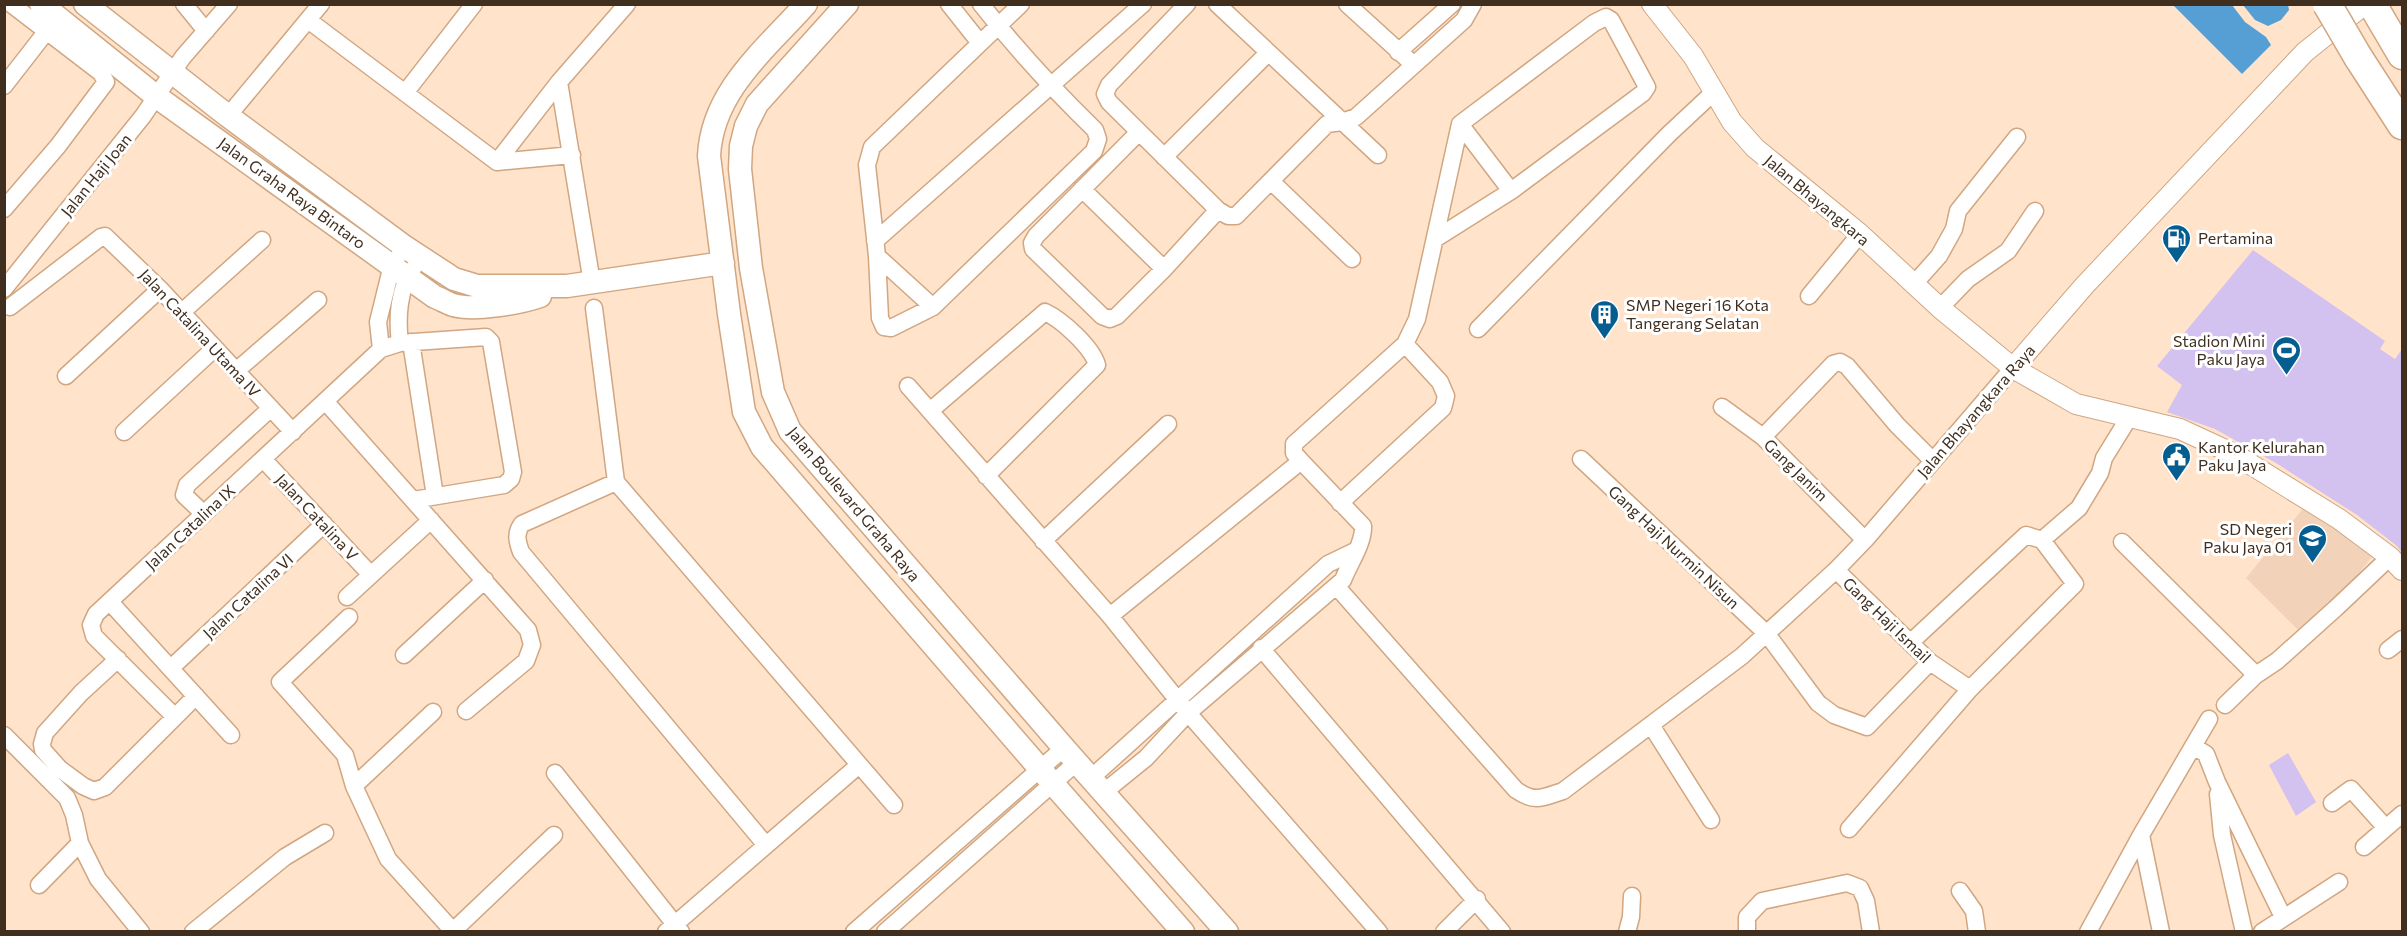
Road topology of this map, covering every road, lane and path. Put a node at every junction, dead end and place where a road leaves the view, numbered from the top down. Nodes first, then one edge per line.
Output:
1 (11, 4) edge
2 (42, 4) edge
3 (85, 4) edge
4 (184, 4) edge
5 (229, 4) edge
6 (321, 4) edge
7 (474, 4) edge
8 (806, 4) edge
9 (847, 4) edge
10 (949, 4) edge
11 (981, 4) edge
12 (1021, 4) edge
13 (1143, 4) edge
14 (1187, 4) edge
15 (1217, 4) edge
16 (1347, 4) edge
17 (1452, 4) edge
18 (1473, 4) edge
19 (1652, 4) edge
20 (2327, 4) edge
21 (2365, 4) edge
22 (2372, 4) edge
23 (622, 6) edge
24 (308, 20) junction
25 (1432, 21) junction
26 (998, 26) junction
27 (206, 31) junction
28 (46, 32) junction
29 (1447, 36) junction
30 (980, 43) junction
31 (2397, 46) edge
32 (1398, 52) junction
33 (1268, 53) junction
34 (178, 65) junction
35 (1414, 65) junction
36 (559, 82) junction
37 (4, 86) edge
38 (1050, 87) junction
39 (1713, 92) junction
40 (405, 93) junction
41 (157, 97) junction
42 (228, 116) junction
43 (1342, 122) junction
44 (1460, 124) junction
45 (2403, 125) edge
46 (1139, 132) junction
47 (2018, 137) dead end
48 (573, 155) junction
49 (1378, 155) dead end
50 (1164, 157) junction
51 (497, 162) junction
52 (1272, 182) junction
53 (1082, 189) junction
54 (1511, 191) junction
55 (4, 208) edge
56 (1218, 210) junction
57 (2035, 211) dead end
58 (1860, 234) junction
59 (1435, 239) junction
60 (262, 240) dead end
61 (876, 248) junction
62 (1352, 259) dead end
63 (406, 262) junction
64 (723, 263) junction
65 (1164, 269) junction
66 (10, 270) edge
67 (592, 283) junction
68 (1914, 284) junction
69 (4, 289) edge
70 (160, 289) junction
71 (1809, 296) dead end
72 (318, 300) dead end
73 (10, 307) dead end
74 (933, 307) junction
75 (594, 308) dead end
76 (1940, 308) junction
77 (182, 312) junction
78 (1478, 329) dead end
79 (405, 343) junction
80 (1405, 344) junction
81 (215, 348) junction
82 (381, 349) junction
83 (2013, 368) junction
84 (236, 371) junction
85 (66, 376) dead end
86 (908, 386) dead end
87 (325, 401) junction
88 (1722, 407) dead end
89 (271, 408) junction
90 (930, 411) junction
91 (2130, 416) junction
92 (1168, 424) dead end
93 (124, 432) dead end
94 (293, 432) junction
95 (1763, 437) junction
96 (263, 459) junction
97 (1581, 459) dead end
98 (1301, 461) junction
99 (1933, 461) junction
100 (986, 476) junction
101 (616, 482) junction
102 (435, 496) junction
103 (413, 500) junction
104 (1340, 503) junction
105 (204, 514) junction
106 (431, 520) junction
107 (324, 524) junction
108 (1865, 540) junction
109 (2042, 540) junction
110 (1043, 541) junction
111 (2122, 542) dead end
112 (1355, 551) junction
113 (2396, 563) edge
114 (1836, 570) junction
115 (371, 575) junction
116 (485, 580) junction
117 (1337, 587) junction
118 (347, 597) dead end
119 (110, 602) junction
120 (1110, 616) junction
121 (349, 617) dead end
122 (1767, 634) junction
123 (2403, 639) edge
124 (1911, 642) junction
125 (1261, 648) junction
126 (2388, 650) dead end
127 (404, 655) dead end
128 (118, 659) junction
129 (1930, 662) junction
130 (171, 668) junction
131 (2256, 675) junction
132 (1970, 689) junction
133 (196, 696) junction
134 (2225, 705) dead end
135 (1182, 706) junction
136 (466, 711) dead end
137 (432, 712) dead end
138 (175, 717) junction
139 (2209, 719) dead end
140 (1651, 725) junction
141 (4, 735) edge
142 (231, 735) dead end
143 (2193, 746) junction
144 (860, 765) junction
145 (1084, 770) junction
146 (555, 772) dead end
147 (1047, 777) junction
148 (2217, 782) junction
149 (354, 786) junction
150 (2332, 803) dead end
151 (894, 805) dead end
152 (2403, 814) edge
153 (1712, 820) dead end
154 (2386, 828) junction
155 (1849, 830) dead end
156 (325, 833) dead end
157 (554, 835) dead end
158 (2141, 835) junction
159 (80, 843) junction
160 (765, 844) junction
161 (2364, 847) dead end
162 (2339, 882) dead end
163 (39, 885) dead end
164 (1960, 891) dead end
165 (1632, 896) dead end
166 (1477, 899) junction
167 (2283, 917) junction
168 (1632, 927) edge
169 (674, 929) edge
170 (453, 931) edge
171 (141, 932) edge
172 (194, 932) edge
173 (854, 932) edge
174 (885, 932) edge
175 (1183, 932) edge
176 (1227, 932) edge
177 (1378, 932) edge
178 (1444, 932) edge
179 (1502, 932) edge
180 (1747, 932) edge
181 (1870, 932) edge
182 (1977, 932) edge
183 (2088, 932) edge
184 (2161, 932) edge
185 (2244, 932) edge
186 (2262, 932) edge

1 - 28 street
2 - 41 main road, Jalan Graha Raya Bintaro
3 - 34 main road, Jalan Graha Raya Bintaro
4 - 27 street
5 - 27 street, Jalan Haji Joan
6 - 24 street
7 - 40 street
8 - 64 main road, Jalan Boulevard Graha Raya
9 - 145 main road, Jalan Boulevard Graha Raya
10 - 30 street
11 - 26 street
12 - 26 street
13 - 38 street
14 - 46 street
15 - 33 street
16 - 32 street
17 - 25 street
18 - 29 street
19 - 39 street, Jalan Bhayangkara
20 - 45 highway, bridge
21 - 83 street, Jalan Bhayangkara Raya
22 - 31 highway
23 - 36 street
24 - 40 street
24 - 42 street
25 - 29 street
25 - 32 street
26 - 30 street
26 - 38 street
27 - 34 street, Jalan Haji Joan
28 - 37 street
28 - 55 street
29 - 35 street
30 - 61 street
32 - 35 street
33 - 43 street
33 - 50 street
34 - 41 street, Jalan Haji Joan
34 - 42 main road, Jalan Graha Raya Bintaro
35 - 43 street
36 - 48 street
36 - 51 street
38 - 61 street
38 - 74 street
39 - 58 street, Jalan Bhayangkara
39 - 78 street
40 - 51 street
41 - 63 main road, Jalan Graha Raya Bintaro
41 - 66 street, Jalan Haji Joan
42 - 63 main road, Jalan Graha Raya Bintaro
43 - 49 street
43 - 52 street
44 - 54 street
44 - 54 street
44 - 59 street
46 - 50 street
46 - 53 street
47 - 68 street
48 - 51 street
48 - 67 street
50 - 56 street
52 - 56 street
52 - 62 street
53 - 65 street
53 - 65 street
54 - 59 street
56 - 65 street
57 - 76 street
58 - 68 street, Jalan Bhayangkara
58 - 71 street
59 - 80 street
60 - 77 street
61 - 74 street
61 - 74 street
63 - 67 main road, Jalan Graha Raya Bintaro
63 - 79 street
63 - 82 street
64 - 67 main road, Jalan Graha Raya Bintaro
64 - 147 main road, Jalan Boulevard Graha Raya
66 - 69 street, Jalan Haji Joan
68 - 76 street, Jalan Bhayangkara
70 - 73 street, Jalan Catalina Utama IV
70 - 77 street, Jalan Catalina Utama IV
70 - 85 street
72 - 84 street
75 - 101 street
76 - 83 street, Jalan Bhayangkara
77 - 81 street, Jalan Catalina Utama IV
79 - 82 street
79 - 102 street
79 - 102 street
80 - 98 street
80 - 104 street
81 - 84 street, Jalan Catalina Utama IV
81 - 93 street
82 - 87 street, Jalan Catalina IX
83 - 91 street, Jalan Bhayangkara
83 - 99 street, Jalan Bhayangkara Raya
84 - 89 street, Jalan Catalina Utama IV
86 - 90 street
87 - 94 street, Jalan Catalina IX
87 - 103 street
88 - 95 street, Gang Janim
89 - 94 street, Jalan Catalina Utama IV
89 - 105 street
90 - 100 street
90 - 100 street
91 - 109 street
91 - 113 street, Jalan Bhayangkara
92 - 110 street
94 - 96 street, Jalan Catalina IX
95 - 99 street
95 - 108 street, Gang Janim
96 - 105 street, Jalan Catalina IX
96 - 107 street, Jalan Catalina V
97 - 122 street, Gang Haji Nurmin Nisun
98 - 104 street
98 - 120 street
99 - 108 street, Jalan Bhayangkara Raya
100 - 110 street
101 - 144 street
101 - 160 street
102 - 103 street
103 - 106 street
104 - 112 street
105 - 119 street, Jalan Catalina IX
106 - 115 street
106 - 116 street
107 - 115 street, Jalan Catalina V
107 - 130 street, Jalan Catalina VI
108 - 114 street, Jalan Bhayangkara Raya
109 - 124 street
109 - 132 street
110 - 120 street
111 - 131 street
112 - 117 street
112 - 135 street
113 - 131 street
114 - 122 street, Jalan Bhayangkara Raya
114 - 124 street, Gang Haji Ismail
115 - 118 street
116 - 127 street
116 - 136 street
117 - 125 street
117 - 140 street, Jalan Bhayangkara Raya
119 - 128 street, Jalan Catalina IX
119 - 130 street
120 - 135 street
121 - 149 street
122 - 129 street, Gang Haji Nurmin Nisun
122 - 140 street, Jalan Bhayangkara Raya
123 - 126 street
124 - 129 street, Gang Haji Ismail
125 - 135 street
125 - 166 street
128 - 138 street
128 - 138 street
129 - 132 street, Gang Haji Ismail
130 - 133 street
131 - 134 street
132 - 155 street
133 - 138 street
133 - 142 street
135 - 145 street
135 - 177 street
137 - 149 street
139 - 143 street
140 - 153 street
141 - 159 street
143 - 148 street
143 - 158 street
144 - 151 street
144 - 160 street
145 - 147 street
145 - 176 main road, Jalan Boulevard Graha Raya
146 - 169 street
147 - 173 street
147 - 174 street
147 - 175 main road, Jalan Boulevard Graha Raya
148 - 167 street
148 - 185 street
149 - 170 street
150 - 154 street
152 - 154 street
154 - 161 street
156 - 172 street
157 - 170 street
158 - 183 street
158 - 184 street
159 - 163 street
159 - 171 street
160 - 169 street
162 - 167 street
164 - 182 street
165 - 168 street
166 - 178 street
166 - 179 street
167 - 186 street
180 - 181 street

